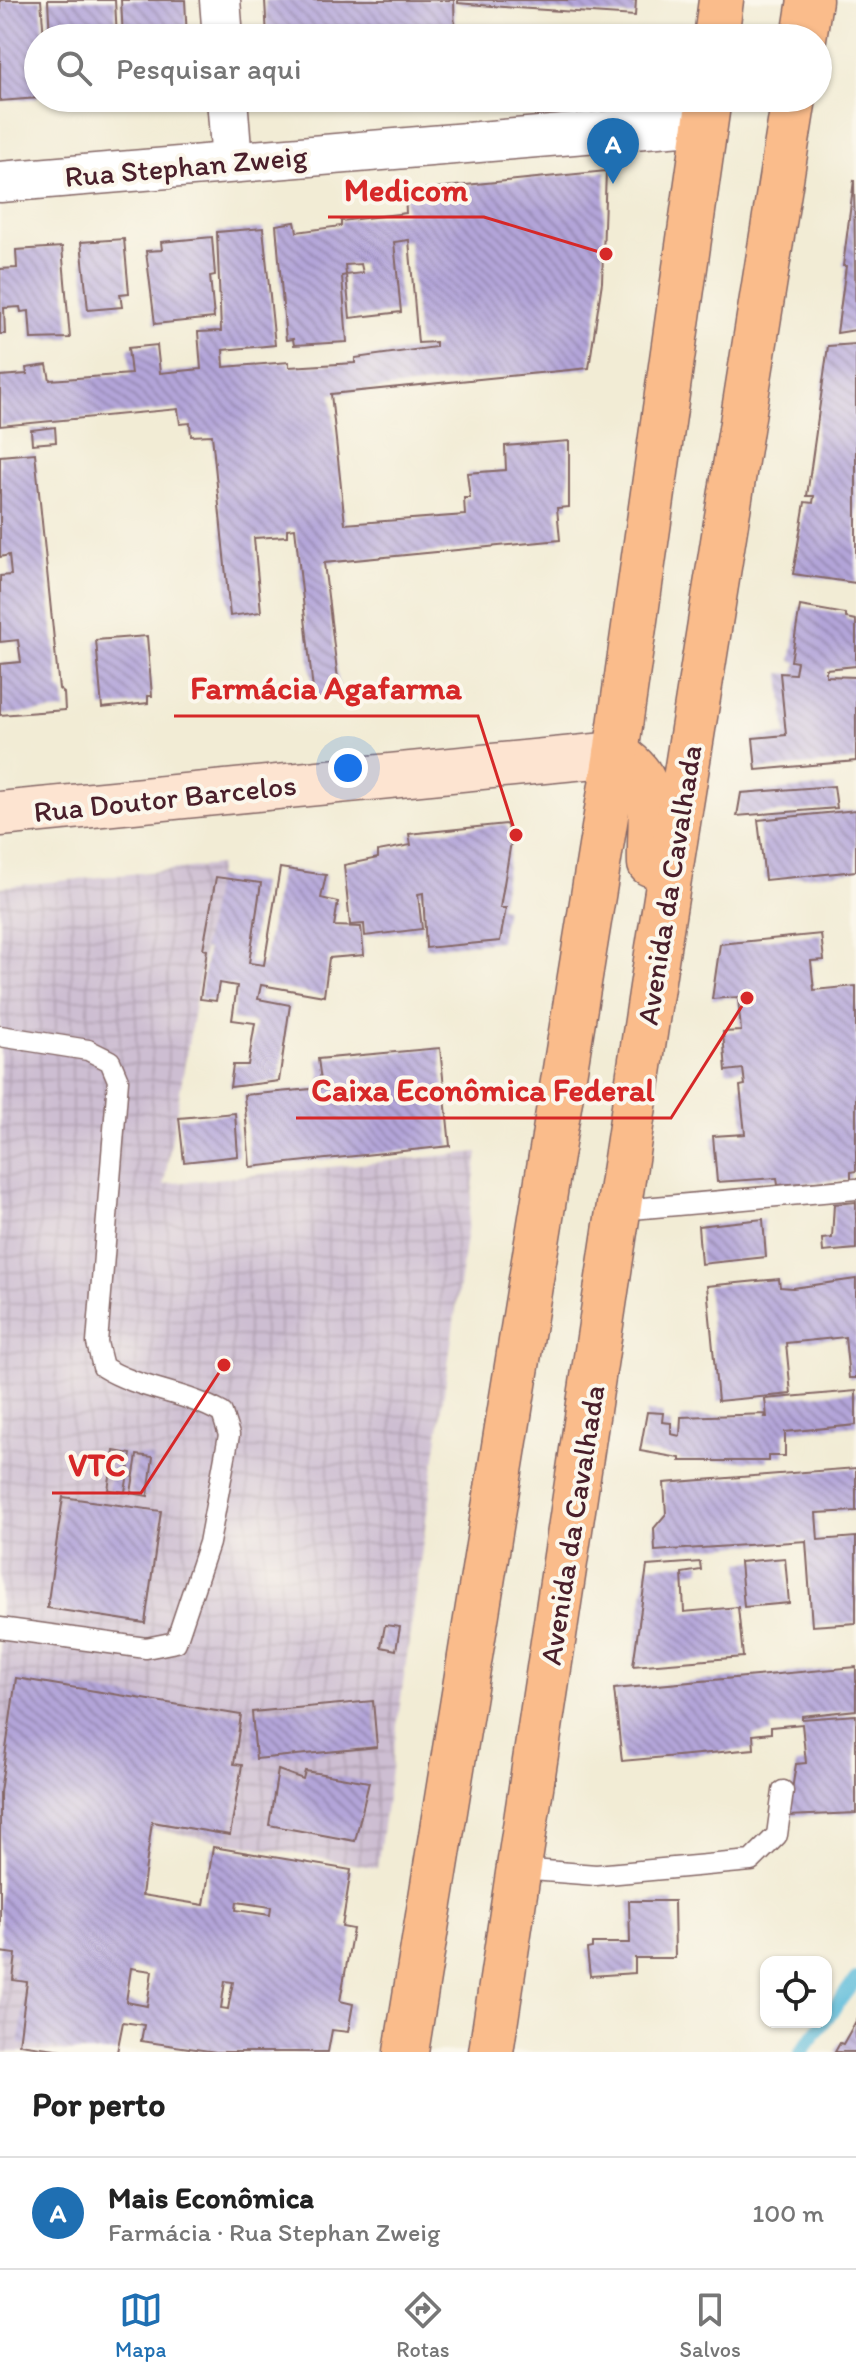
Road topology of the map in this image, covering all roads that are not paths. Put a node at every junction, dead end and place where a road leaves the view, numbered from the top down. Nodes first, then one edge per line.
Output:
1 (220, 0) edge
2 (721, 0) edge
3 (810, 0) edge
4 (222, 24) edge
5 (718, 24) edge
6 (806, 24) edge
7 (228, 112) edge
8 (699, 112) edge
9 (708, 112) edge
10 (792, 112) edge
11 (232, 162) junction
12 (0, 182) edge
13 (616, 754) junction
14 (0, 814) edge
15 (657, 954) junction
16 (0, 1036) edge
17 (856, 1189) edge
18 (621, 1210) junction
19 (0, 1628) edge
20 (783, 1791) dead end
21 (519, 1869) junction
22 (406, 2052) edge
23 (491, 2052) edge

1 - 4 street
2 - 5 main road
3 - 6 main road
7 - 11 street
8 - 11 street, Rua Stephan Zweig
9 - 13 main road
10 - 15 main road, Avenida da Cavalhada
11 - 12 street, Rua Stephan Zweig
13 - 14 street, Rua Doutor Barcelos
13 - 15 main road
13 - 22 main road
15 - 18 main road, Avenida da Cavalhada
16 - 19 lane
17 - 18 lane
18 - 21 main road, Avenida da Cavalhada
20 - 21 lane
21 - 23 main road, Avenida da Cavalhada

